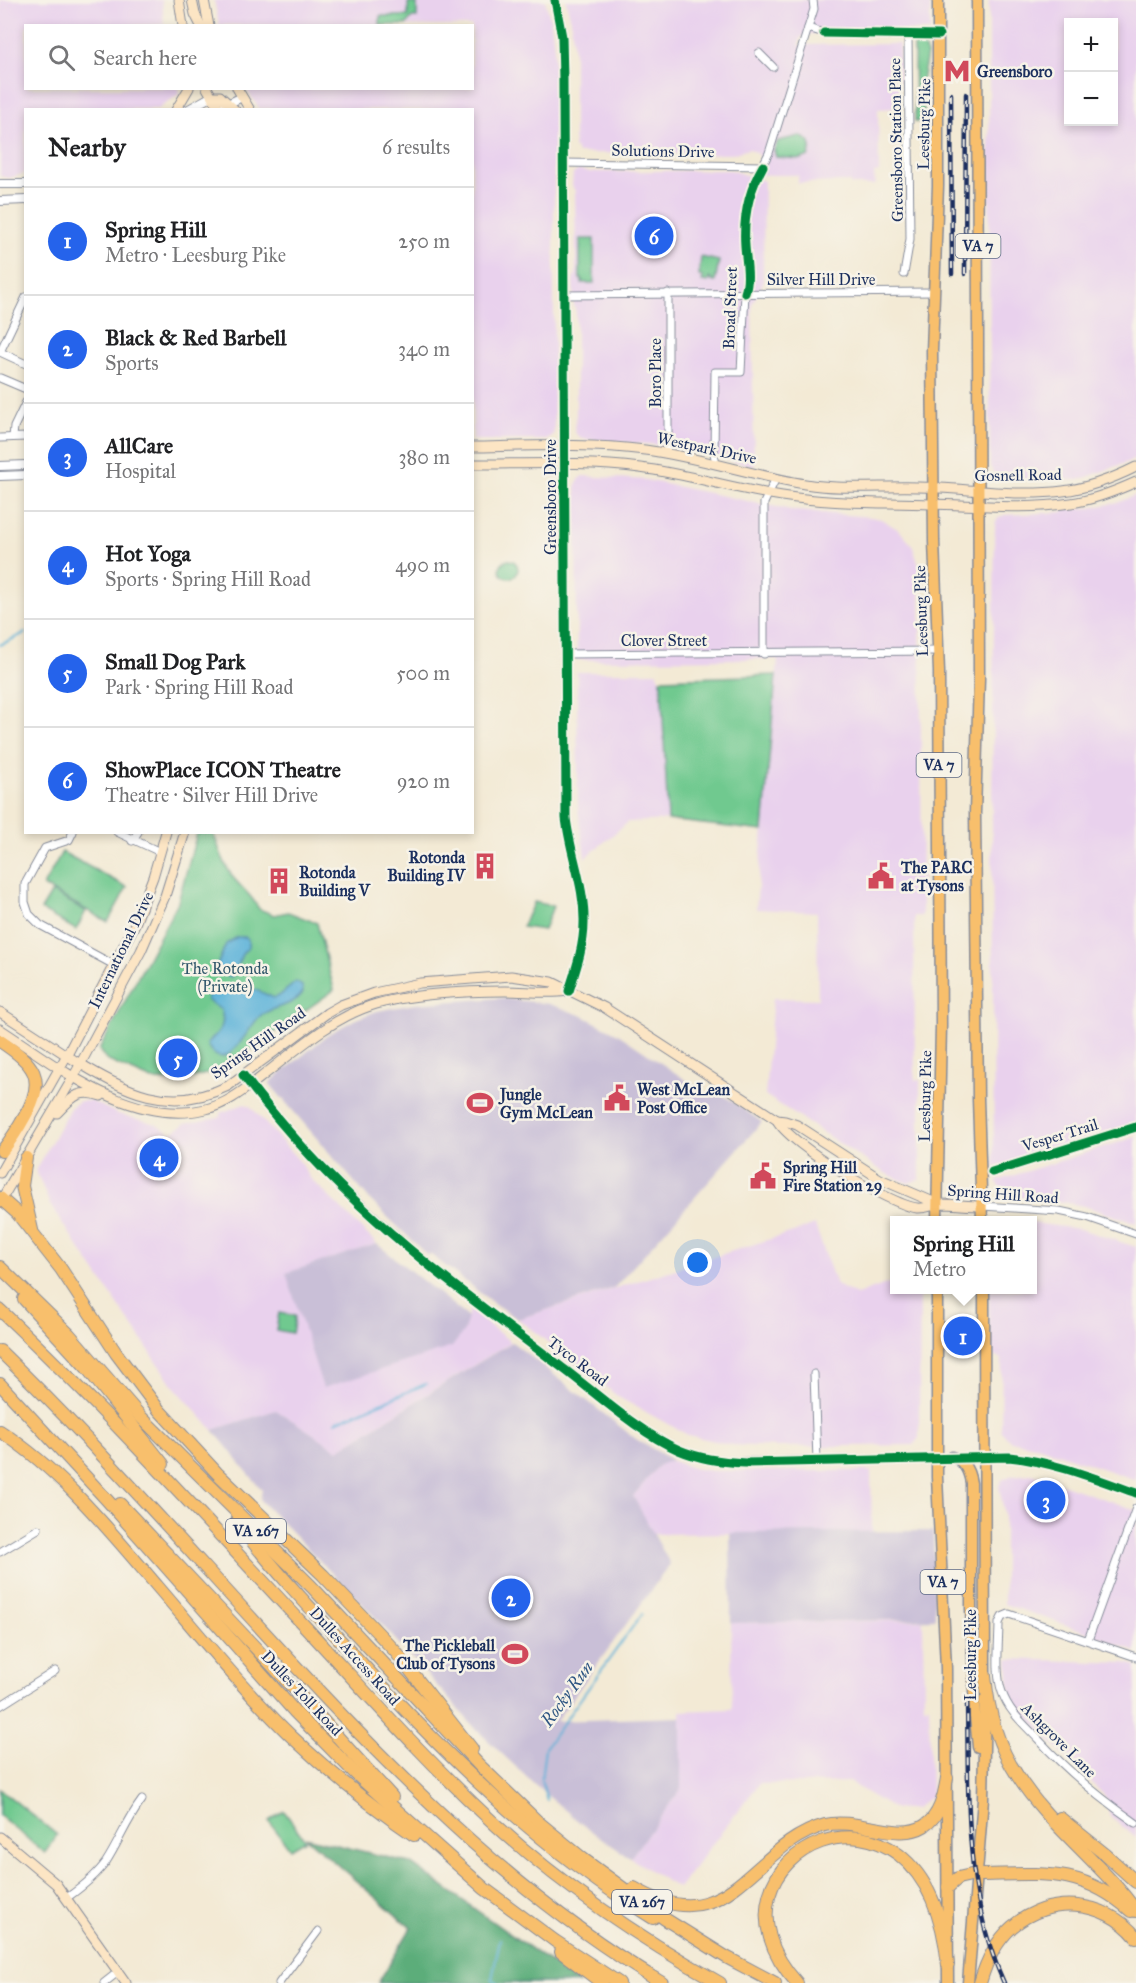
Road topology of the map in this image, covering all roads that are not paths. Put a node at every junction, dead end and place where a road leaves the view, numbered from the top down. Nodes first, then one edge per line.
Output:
1 (179, 0) edge
2 (192, 0) edge
3 (204, 0) edge
4 (555, 0) edge
5 (813, 0) edge
6 (939, 0) edge
7 (977, 0) edge
8 (183, 24) edge
9 (200, 24) edge
10 (209, 24) edge
11 (808, 28) junction
12 (908, 35) junction
13 (939, 35) junction
14 (759, 53) dead end
15 (773, 67) dead end
16 (188, 90) edge
17 (210, 92) edge
18 (239, 93) edge
19 (232, 106) edge
20 (178, 108) edge
21 (190, 108) edge
22 (218, 108) edge
23 (249, 108) edge
24 (563, 163) junction
25 (763, 166) junction
26 (0, 184) edge
27 (24, 184) edge
28 (24, 200) edge
29 (0, 201) edge
30 (904, 274) dead end
31 (934, 292) junction
32 (745, 293) junction
33 (668, 294) junction
34 (564, 295) junction
35 (24, 301) edge
36 (0, 352) edge
37 (24, 363) edge
38 (0, 378) edge
39 (24, 388) edge
40 (24, 406) edge
41 (24, 436) edge
42 (13, 437) junction
43 (0, 438) edge
44 (565, 446) junction
45 (474, 447) edge
46 (666, 453) junction
47 (474, 464) edge
48 (565, 464) junction
49 (716, 464) junction
50 (24, 465) edge
51 (0, 466) edge
52 (1136, 467) edge
53 (24, 475) edge
54 (0, 476) edge
55 (776, 478) junction
56 (1136, 482) edge
57 (933, 488) junction
58 (978, 492) junction
59 (769, 494) junction
60 (934, 504) junction
61 (978, 507) junction
62 (938, 651) junction
63 (565, 654) junction
64 (764, 654) junction
65 (72, 834) edge
66 (120, 834) edge
67 (137, 834) edge
68 (165, 834) edge
69 (184, 834) edge
70 (132, 841) junction
71 (160, 852) junction
72 (114, 965) junction
73 (569, 990) junction
74 (0, 1012) edge
75 (0, 1029) edge
76 (0, 1041) edge
77 (67, 1055) junction
78 (81, 1064) junction
79 (60, 1067) junction
80 (243, 1075) junction
81 (74, 1076) junction
82 (250, 1085) junction
83 (123, 1102) junction
84 (777, 1120) junction
85 (47, 1124) junction
86 (28, 1125) junction
87 (1, 1152) edge
88 (26, 1158) junction
89 (0, 1173) edge
90 (0, 1200) edge
91 (938, 1204) junction
92 (982, 1206) junction
93 (937, 1216) edge
94 (982, 1216) edge
95 (32, 1231) junction
96 (1136, 1234) edge
97 (0, 1268) edge
98 (937, 1294) edge
99 (984, 1294) edge
100 (0, 1310) edge
101 (0, 1351) edge
102 (814, 1374) dead end
103 (0, 1384) edge
104 (0, 1431) edge
105 (952, 1457) junction
106 (985, 1457) junction
107 (937, 1458) junction
108 (817, 1461) junction
109 (200, 1477) junction
110 (1136, 1492) edge
111 (1136, 1508) edge
112 (38, 1529) dead end
113 (0, 1552) edge
114 (1088, 1640) junction
115 (323, 1645) junction
116 (1136, 1657) edge
117 (55, 1671) dead end
118 (985, 1675) junction
119 (0, 1706) edge
120 (947, 1778) junction
121 (983, 1782) junction
122 (1031, 1794) junction
123 (510, 1797) junction
124 (142, 1800) dead end
125 (1136, 1822) edge
126 (0, 1837) edge
127 (583, 1858) junction
128 (455, 1863) junction
129 (978, 1875) junction
130 (1136, 1882) edge
131 (948, 1887) junction
132 (68, 1897) junction
133 (1136, 1911) edge
134 (1136, 1916) edge
135 (524, 1919) junction
136 (318, 1931) dead end
137 (1136, 1937) edge
138 (702, 1943) junction
139 (948, 1965) junction
140 (118, 1972) junction
141 (104, 1983) edge
142 (126, 1983) edge
143 (279, 1983) edge
144 (602, 1983) edge
145 (619, 1983) edge
146 (662, 1983) edge
147 (720, 1983) edge
148 (776, 1983) edge
149 (797, 1983) edge
150 (948, 1983) edge
151 (968, 1983) edge
152 (980, 1983) edge

1 - 8 main road
2 - 9 main road
3 - 10 main road
4 - 24 street, Greensboro Drive
5 - 11 street
6 - 13 highway, Leesburg Pike / VA 7
7 - 58 highway, VA 7
11 - 12 street, Greensboro Station Place
11 - 25 street
12 - 13 street
12 - 30 street, Greensboro Station Place
13 - 31 highway, Leesburg Pike / VA 7
14 - 15 street
16 - 20 main road
17 - 19 main road
17 - 21 street
17 - 22 main road
18 - 19 street
18 - 23 main road
24 - 25 street, Solutions Drive
24 - 34 street, Greensboro Drive
25 - 32 street, Broad Street
26 - 27 street
28 - 29 street
31 - 32 street, Silver Hill Drive
31 - 57 highway, Leesburg Pike / VA 7
32 - 33 street, Silver Hill Drive
32 - 49 street, Broad Street
33 - 34 street, Silver Hill Drive
33 - 46 street, Boro Place
34 - 44 street, Greensboro Drive
35 - 36 street
36 - 37 street
38 - 39 street
40 - 42 street
41 - 42 street
42 - 43 street
44 - 45 main road, Westpark Drive
44 - 46 main road, Westpark Drive
44 - 48 street, Greensboro Drive
46 - 49 main road, Westpark Drive
47 - 48 main road, Westpark Drive
48 - 59 main road, Westpark Drive
48 - 63 street, Greensboro Drive
49 - 55 main road, Westpark Drive
50 - 51 street
52 - 58 main road, Gosnell Road
53 - 54 street
55 - 57 main road, Westpark Drive
55 - 59 street
56 - 61 main road, Gosnell Road
57 - 58 main road, Gosnell Road
57 - 60 highway, Leesburg Pike / VA 7
58 - 61 highway, VA 7
59 - 60 main road, Westpark Drive
59 - 64 street
60 - 61 main road, Gosnell Road
60 - 62 highway, Leesburg Pike / VA 7
61 - 92 highway, VA 7
62 - 64 street, Clover Street
62 - 91 highway, Leesburg Pike / VA 7
63 - 64 street, Clover Street
63 - 73 street, Greensboro Drive
65 - 72 street
66 - 70 street
67 - 70 street
68 - 71 main road, International Drive
69 - 78 main road, International Drive
70 - 71 street
71 - 72 main road, International Drive
72 - 77 main road, International Drive
73 - 80 main road, Spring Hill Road
73 - 82 main road, Spring Hill Road
73 - 84 main road, Spring Hill Road
74 - 77 main road, Spring Hill Road
75 - 79 main road, Spring Hill Road
76 - 87 highway
77 - 78 main road, Spring Hill Road
77 - 79 main road
78 - 80 main road, Spring Hill Road
78 - 81 main road, International Drive
79 - 81 main road, Spring Hill Road
79 - 86 main road
80 - 82 street, Tyco Road
81 - 83 main road, Spring Hill Road
81 - 85 main road
82 - 83 main road, Spring Hill Road
82 - 108 street, Tyco Road
83 - 85 main road
84 - 91 main road, Spring Hill Road
84 - 91 main road, Spring Hill Road
85 - 88 main road
86 - 87 highway
86 - 89 main road
88 - 90 main road
88 - 95 highway
90 - 95 highway
91 - 92 main road, Spring Hill Road
91 - 93 highway, Leesburg Pike / VA 7
92 - 94 highway, VA 7
92 - 96 street, Spring Hill Road
95 - 123 highway
97 - 109 highway, VA 267
97 - 115 highway
98 - 107 highway, Leesburg Pike / VA 7
99 - 106 highway, Leesburg Pike / VA 7
100 - 115 highway, Dulles Access Road
101 - 146 highway
102 - 108 street
103 - 128 highway, Dulles Toll Road
104 - 128 highway
105 - 106 street, Tyco Road
105 - 107 street, Tyco Road
105 - 121 highway
106 - 110 street
106 - 118 highway, Leesburg Pike / VA 7
107 - 108 street, Tyco Road
107 - 120 highway, Leesburg Pike / VA 7
109 - 123 highway, VA 267
109 - 138 highway, VA 267
111 - 114 street
112 - 113 street
114 - 116 street, Ashgrove Lane
114 - 125 street, Ashgrove Lane
115 - 147 highway, Dulles Access Road
117 - 119 street
118 - 121 highway, Leesburg Pike / VA 7
118 - 122 highway
120 - 127 highway
120 - 131 highway, Leesburg Pike / VA 7
121 - 129 highway, Leesburg Pike / VA 7
122 - 130 highway
122 - 133 highway
123 - 127 highway, VA 267
124 - 132 street
126 - 132 main road
127 - 138 highway, VA 267
128 - 135 highway, Dulles Toll Road
129 - 131 highway
129 - 134 highway
129 - 151 highway, Leesburg Pike / VA 7
131 - 139 highway, Leesburg Pike / VA 7
132 - 140 main road
135 - 144 highway
135 - 145 highway, Dulles Toll Road
136 - 143 street
137 - 152 highway
138 - 148 highway, VA 267
139 - 149 highway
139 - 150 highway, Leesburg Pike / VA 7
140 - 141 street
140 - 142 main road

